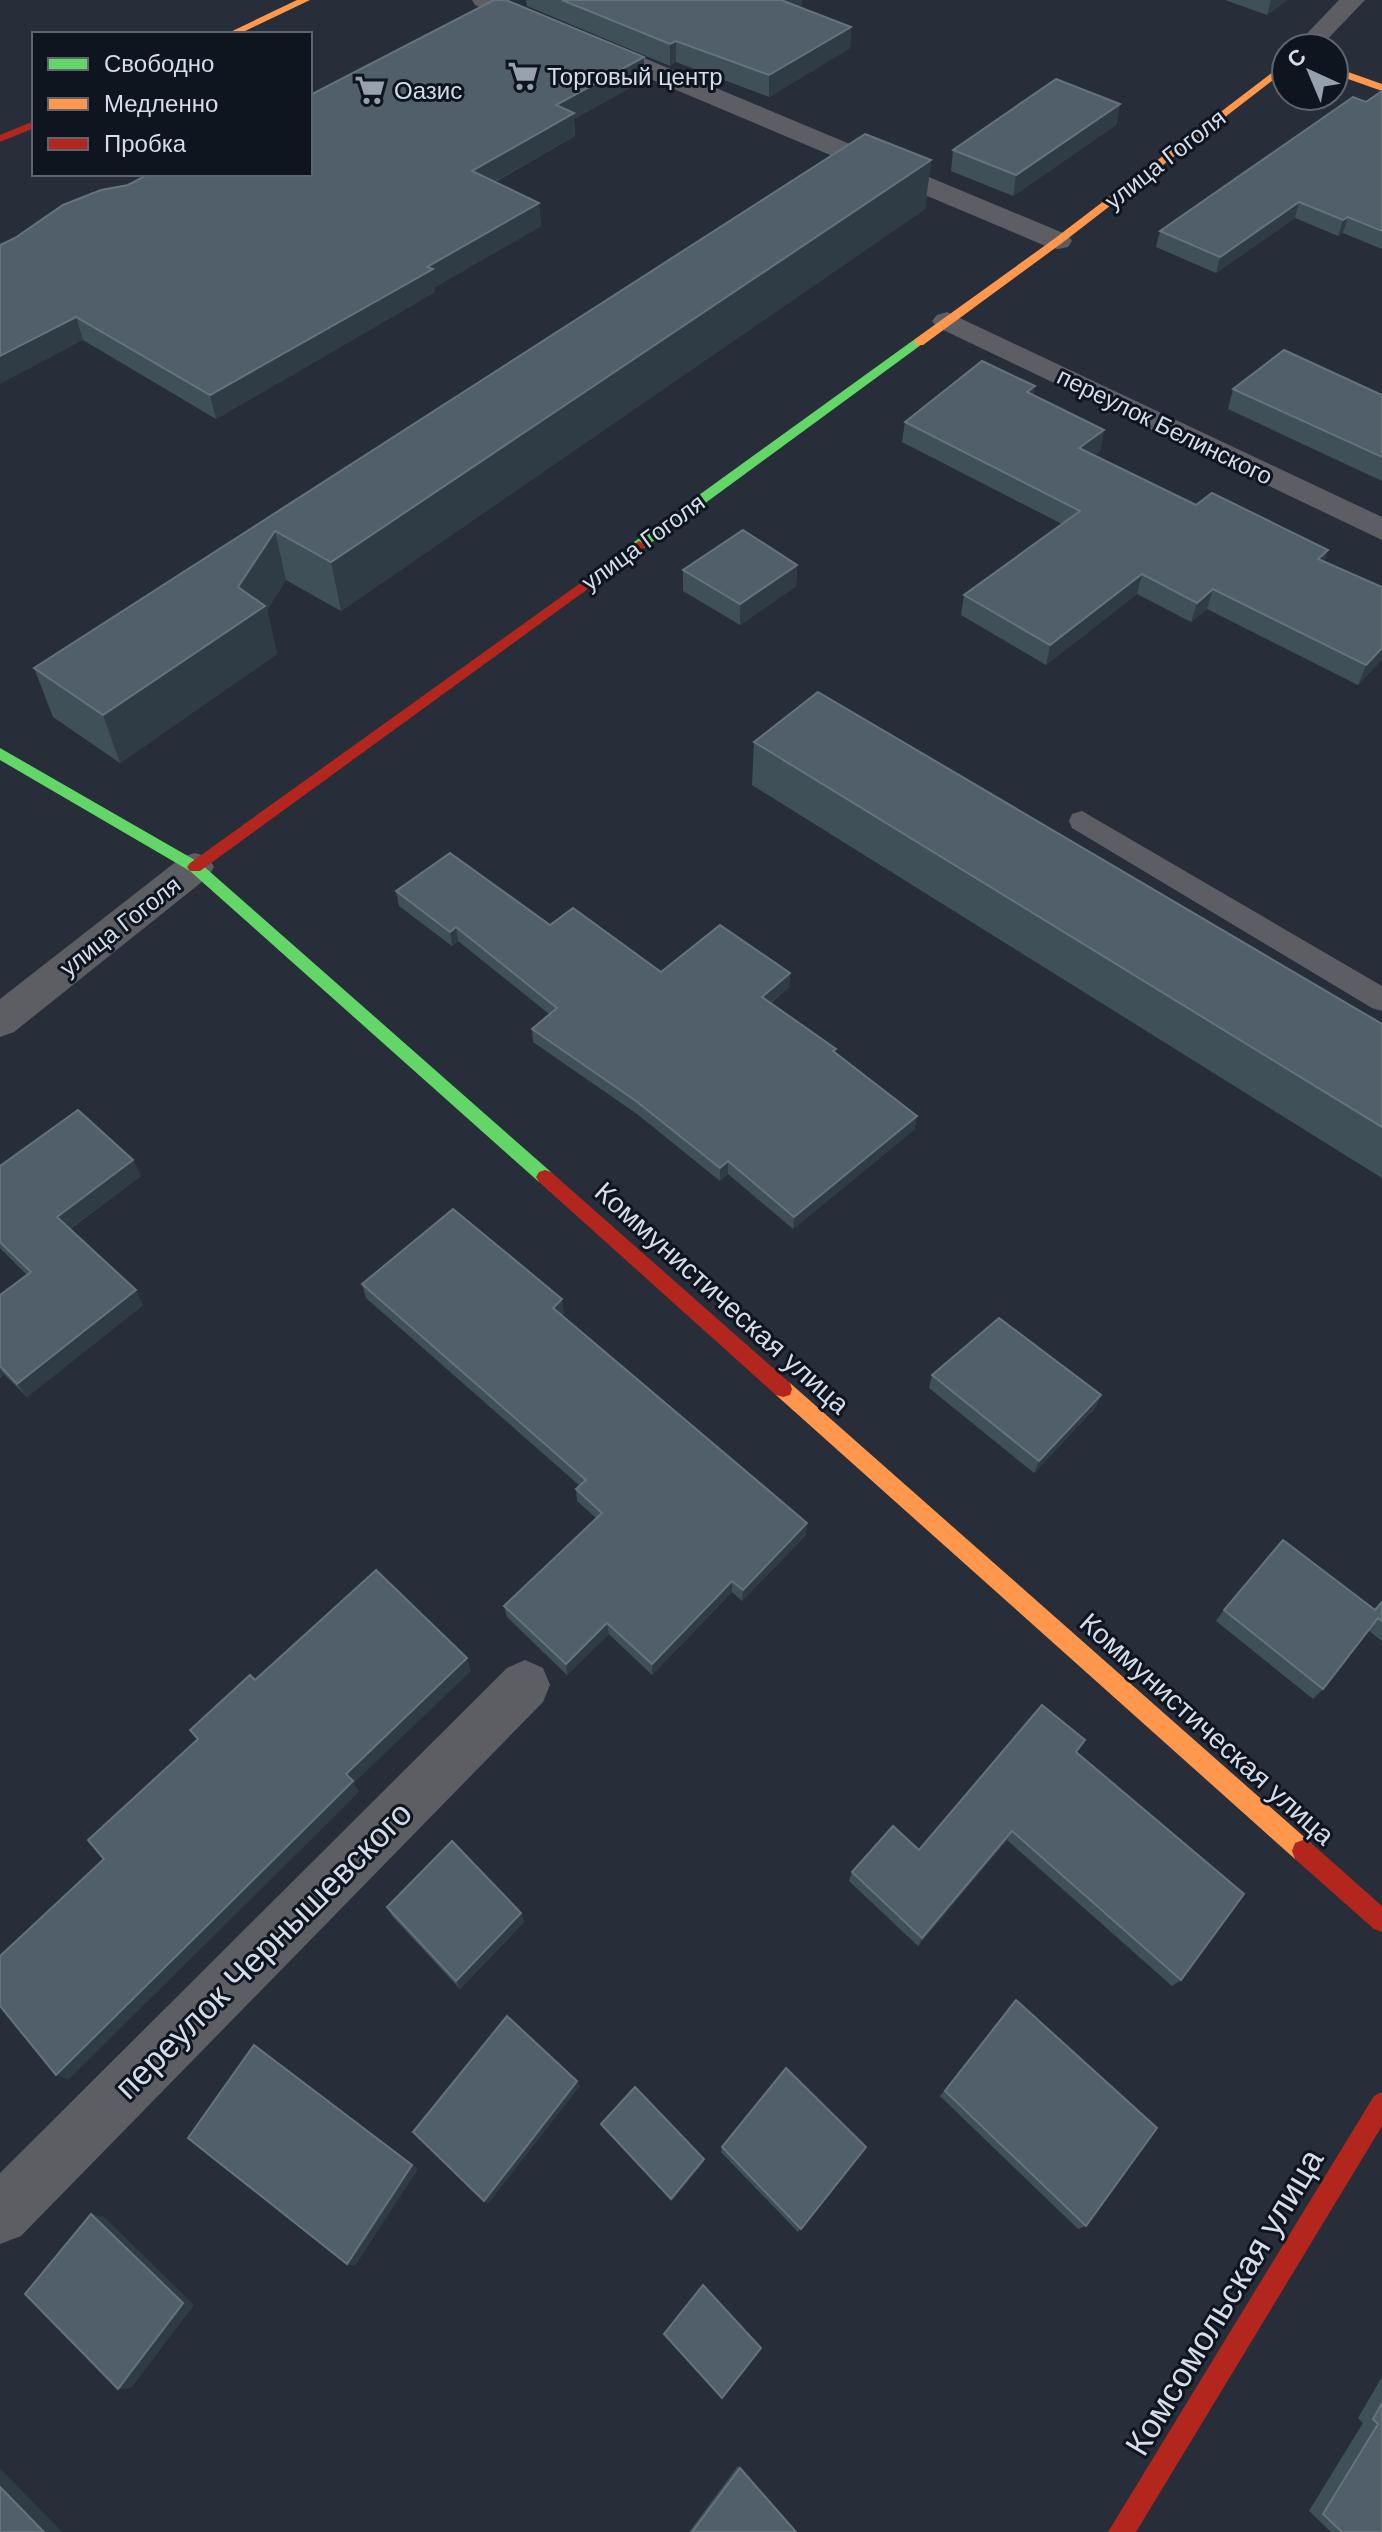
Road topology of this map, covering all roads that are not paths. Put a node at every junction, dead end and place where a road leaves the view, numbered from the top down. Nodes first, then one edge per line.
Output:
1 (305, 0) edge
2 (484, 0) edge
3 (1347, 1) edge
4 (235, 32) edge
5 (1319, 32) edge
6 (1350, 76) edge
7 (1270, 77) edge
8 (1382, 88) edge
9 (32, 125) edge
10 (0, 139) edge
11 (1058, 241) junction
12 (947, 321) junction
13 (1382, 530) edge
14 (0, 753) edge
15 (1082, 821) dead end
16 (195, 867) junction
17 (1382, 1000) edge
18 (0, 1021) edge
19 (525, 1685) dead end
20 (1382, 1921) edge
21 (1382, 2104) edge
22 (0, 2215) edge
23 (1121, 2532) edge

1 - 4 street
2 - 11 street
3 - 5 street
6 - 8 street
7 - 11 street, улица Гоголя
9 - 10 street
11 - 12 street, улица Гоголя
12 - 13 street, переулок Белинского
12 - 16 street, улица Гоголя
14 - 16 street, Коммунистическая улица
15 - 17 lane
16 - 18 street, улица Гоголя
16 - 20 street, Коммунистическая улица
19 - 22 street, переулок Чернышевского
21 - 23 street, Комсомольская улица

